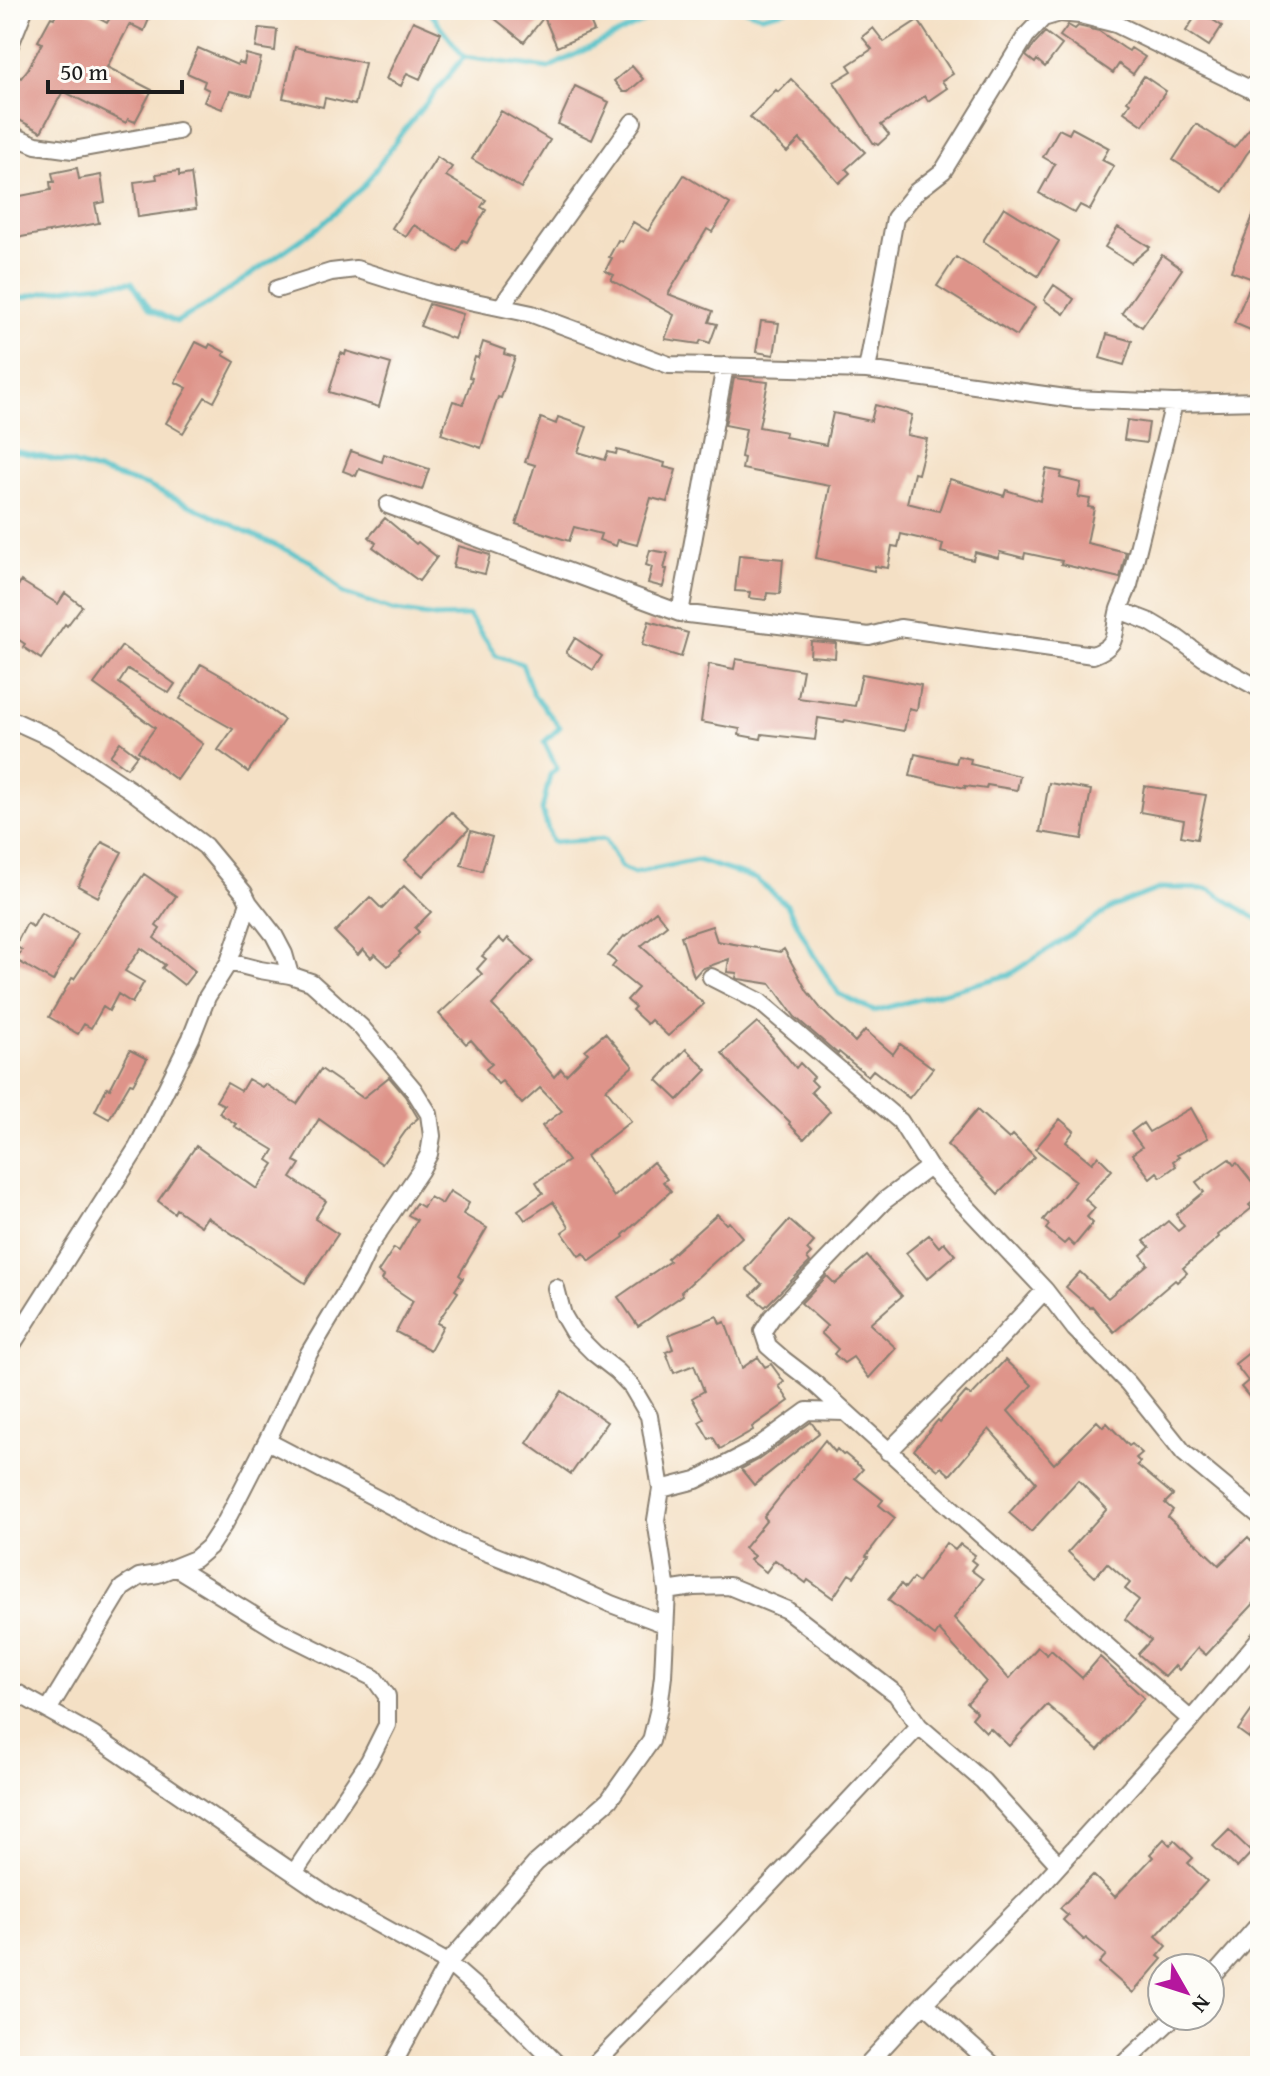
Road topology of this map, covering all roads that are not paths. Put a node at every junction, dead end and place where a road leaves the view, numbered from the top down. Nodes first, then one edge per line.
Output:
1 (24, 10) edge
2 (10, 45) edge
3 (1260, 94) edge
4 (633, 122) dead end
5 (10, 128) edge
6 (178, 131) dead end
7 (277, 289) dead end
8 (501, 307) junction
9 (725, 366) junction
10 (867, 370) junction
11 (1260, 401) edge
12 (1174, 403) junction
13 (388, 505) dead end
14 (1119, 610) junction
15 (680, 613) junction
16 (1260, 689) edge
17 (10, 719) edge
18 (249, 903) junction
19 (229, 962) junction
20 (290, 975) junction
21 (711, 977) dead end
22 (929, 1167) junction
23 (556, 1288) dead end
24 (1045, 1290) junction
25 (10, 1348) edge
26 (814, 1383) junction
27 (807, 1411) junction
28 (844, 1412) junction
29 (267, 1441) junction
30 (888, 1452) junction
31 (661, 1489) junction
32 (1260, 1516) edge
33 (175, 1567) junction
34 (667, 1591) junction
35 (664, 1624) junction
36 (1258, 1644) edge
37 (10, 1689) edge
38 (48, 1710) junction
39 (1191, 1720) junction
40 (919, 1726) junction
41 (1059, 1865) junction
42 (294, 1873) junction
43 (1260, 1923) edge
44 (1226, 1962) edge
45 (448, 1963) junction
46 (924, 2003) junction
47 (1158, 2032) edge
48 (392, 2066) edge
49 (559, 2066) edge
50 (593, 2066) edge
51 (866, 2066) edge
52 (994, 2066) edge
53 (1121, 2066) edge

1 - 2 street
3 - 10 street
4 - 8 street
5 - 6 street
7 - 8 street
8 - 9 street
9 - 10 street
9 - 15 street
10 - 12 street
11 - 12 street
12 - 14 street
13 - 15 street
14 - 15 street
14 - 16 street
17 - 18 street
18 - 19 street
18 - 20 street
19 - 20 street
19 - 25 street
20 - 29 street
21 - 22 street
22 - 24 street
22 - 26 street
23 - 31 street
24 - 30 street
24 - 32 street
26 - 27 street
26 - 28 street
27 - 28 street
27 - 31 street
28 - 30 street
29 - 33 street
29 - 35 street
30 - 39 street
31 - 34 street
33 - 38 street
33 - 42 street
34 - 35 street
34 - 40 street
35 - 45 street
36 - 39 street
37 - 38 street
38 - 42 street
39 - 41 street
40 - 41 street
40 - 50 street
41 - 46 street
42 - 45 street
43 - 44 street
45 - 48 street
45 - 49 street
46 - 51 street
46 - 52 street
47 - 53 street

